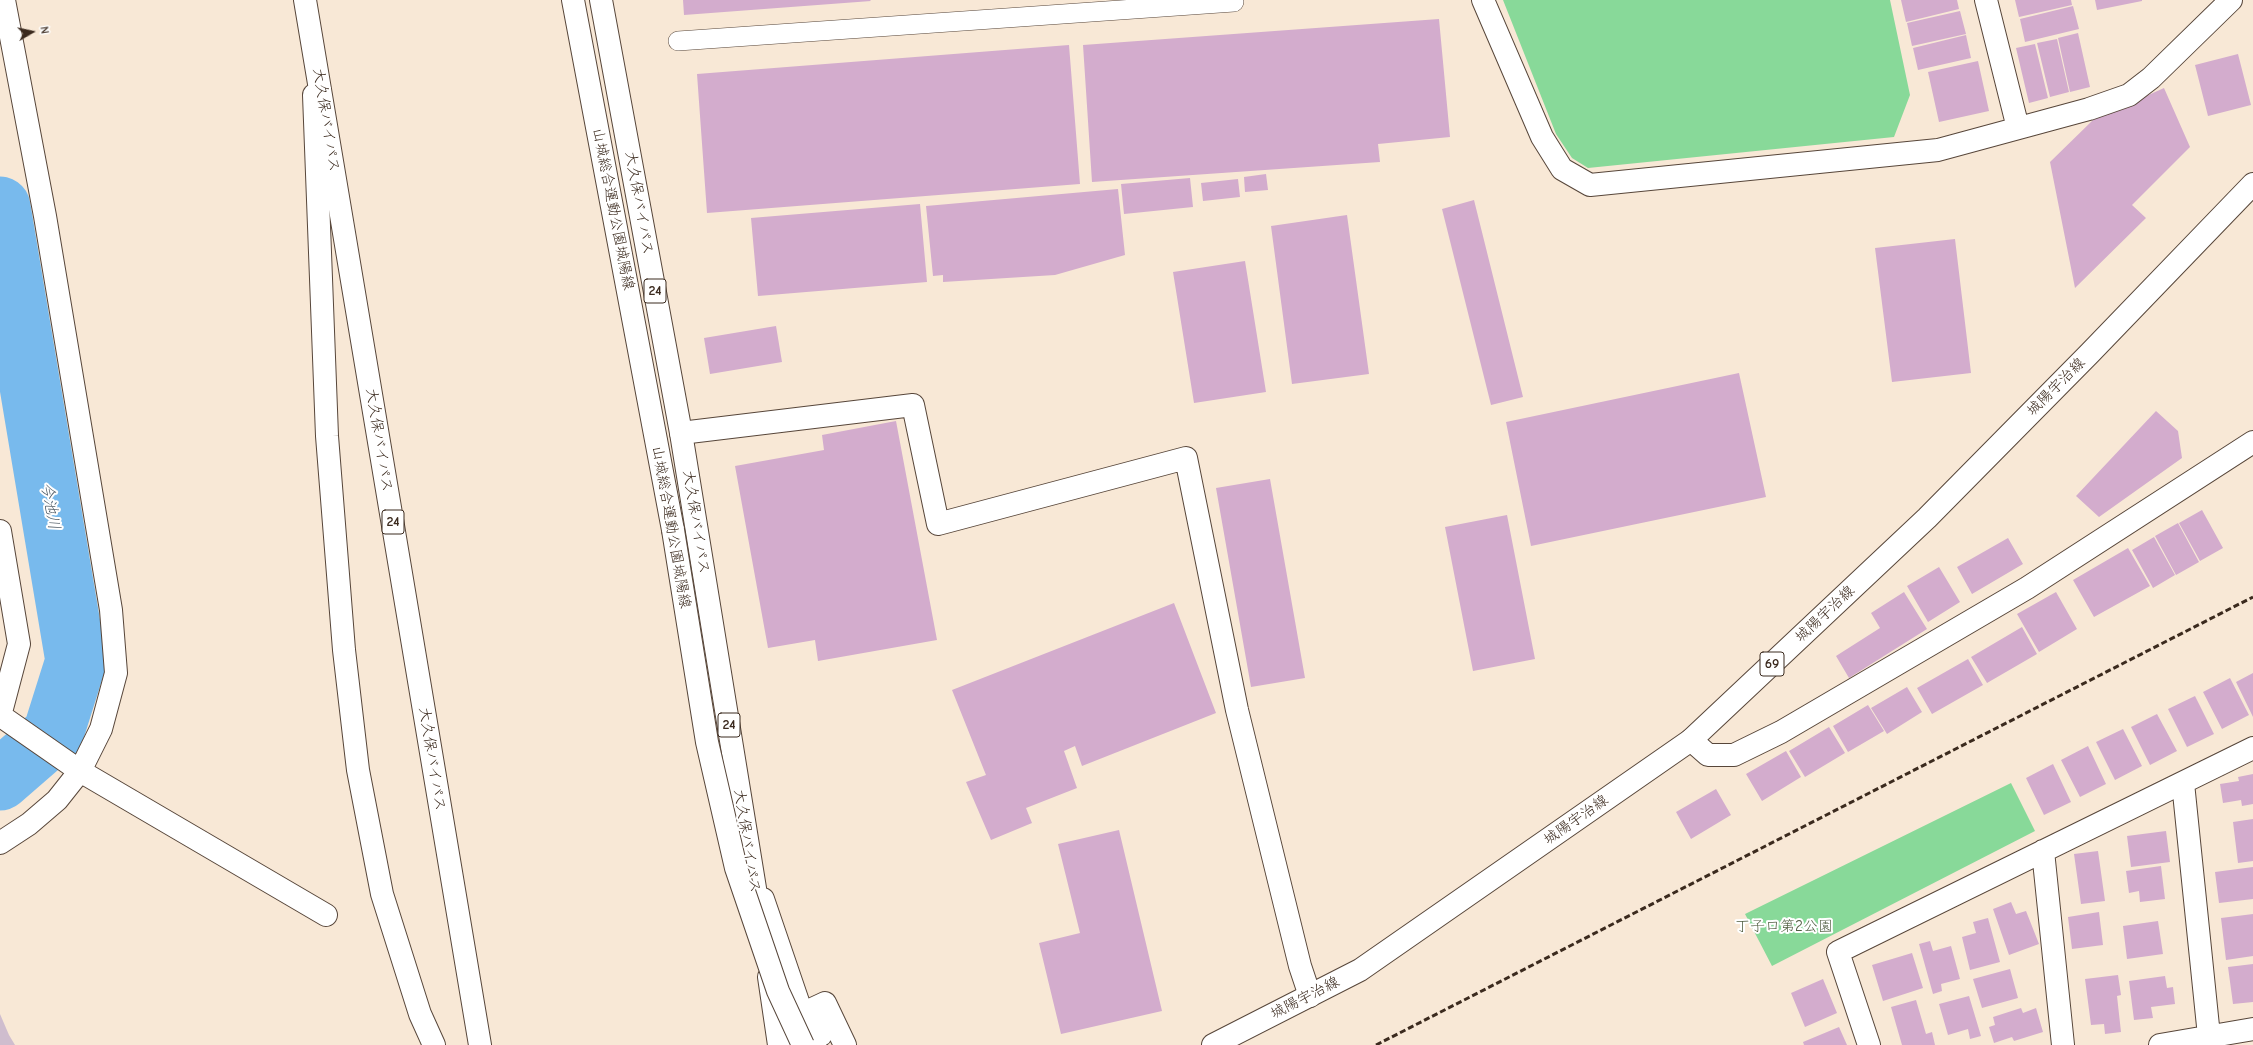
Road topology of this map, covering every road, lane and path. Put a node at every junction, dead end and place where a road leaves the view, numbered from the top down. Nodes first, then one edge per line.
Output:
1 (4, 0) edge
2 (305, 0) edge
3 (573, 0) edge
4 (601, 0) edge
5 (1233, 0) edge
6 (1483, 0) edge
7 (1986, 0) edge
8 (2231, 0) edge
9 (311, 34) junction
10 (678, 42) dead end
11 (2018, 128) junction
12 (2253, 184) edge
13 (681, 433) junction
14 (2253, 442) edge
15 (0, 531) edge
16 (0, 716) edge
17 (1691, 740) junction
18 (2253, 748) edge
19 (82, 762) junction
20 (2183, 783) junction
21 (0, 843) edge
22 (2043, 851) junction
23 (752, 868) junction
24 (326, 915) dead end
25 (1310, 996) junction
26 (2253, 1029) edge
27 (2209, 1036) junction
28 (434, 1045) edge
29 (480, 1045) edge
30 (779, 1045) edge
31 (803, 1045) edge
32 (815, 1045) edge
33 (825, 1045) edge
34 (845, 1045) edge
35 (1213, 1045) edge
36 (1869, 1045) edge
37 (2063, 1045) edge
38 (2160, 1045) edge

1 - 19 main road
2 - 9 main road, 大久保バイパス / 24
3 - 31 main road, 山城総合運動公園城陽線, bridge
4 - 13 main road, 大久保バイパス / 24
5 - 10 lane
6 - 11 main road
7 - 11 main road
8 - 11 main road
9 - 28 main road
9 - 29 main road, 大久保バイパス / 24
12 - 17 main road, 城陽宇治線 / 69
13 - 23 main road, 大久保バイパス / 24
13 - 25 main road
14 - 17 main road
15 - 16 main road
16 - 19 main road
17 - 25 main road, 城陽宇治線 / 69
18 - 20 main road
19 - 21 main road
19 - 24 main road
20 - 22 main road
20 - 27 main road
22 - 36 main road
22 - 37 main road
23 - 30 main road, 大久保バイパス / 24
23 - 32 main road
25 - 35 main road, 城陽宇治線 / 69
26 - 27 main road
27 - 38 main road
33 - 34 main road

